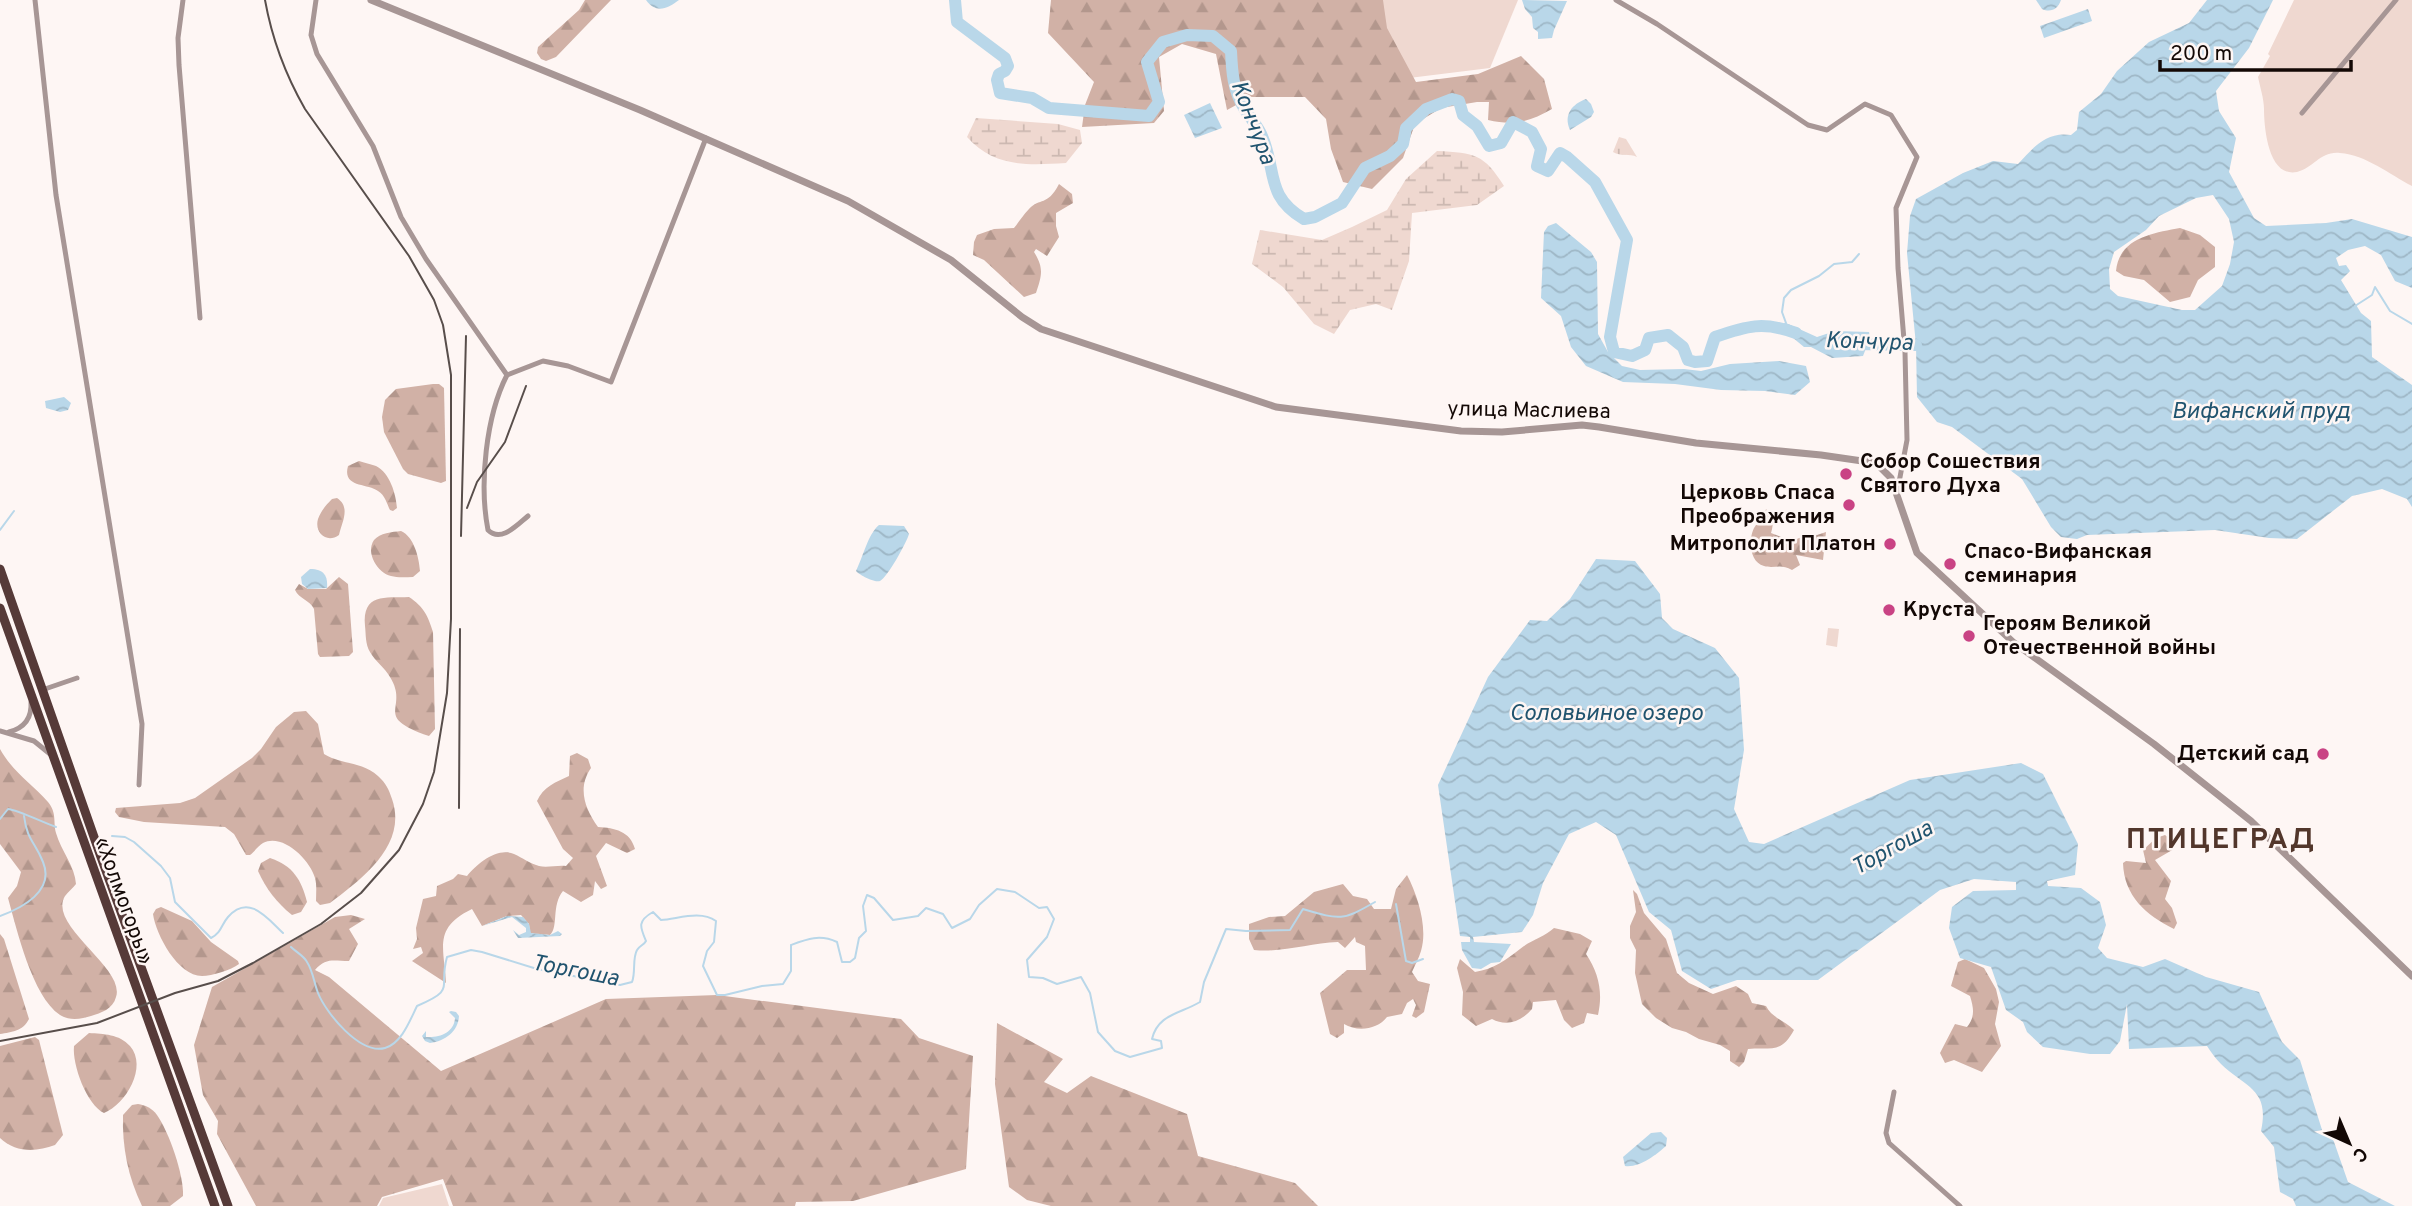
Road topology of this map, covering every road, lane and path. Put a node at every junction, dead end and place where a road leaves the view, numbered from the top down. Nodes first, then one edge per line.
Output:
1 (35, 0) edge
2 (183, 0) edge
3 (316, 0) edge
4 (371, 0) edge
5 (1616, 0) edge
6 (2396, 0) edge
7 (2302, 113) dead end
8 (706, 138) junction
9 (200, 318) dead end
10 (507, 375) junction
11 (1896, 494) junction
12 (528, 516) dead end
13 (0, 569) edge
14 (0, 608) edge
15 (76, 678) dead end
16 (43, 690) junction
17 (31, 696) junction
18 (0, 731) edge
19 (9, 732) junction
20 (54, 760) junction
21 (139, 785) dead end
22 (2412, 976) edge
23 (1894, 1092) dead end
24 (215, 1206) edge
25 (228, 1206) edge
26 (1960, 1206) edge

1 - 21 street
2 - 9 street
3 - 10 street
4 - 8 street, улица Маслиева
5 - 11 street
6 - 7 street
8 - 10 street
8 - 11 street, улица Маслиева
10 - 12 street
11 - 22 street
13 - 16 highway, «Холмогоры»
14 - 17 highway, «Холмогоры»
15 - 16 street
16 - 25 highway, «Холмогоры»
17 - 19 street
17 - 20 highway, «Холмогоры»
18 - 19 street
19 - 20 street
20 - 24 highway, «Холмогоры»
23 - 26 street

